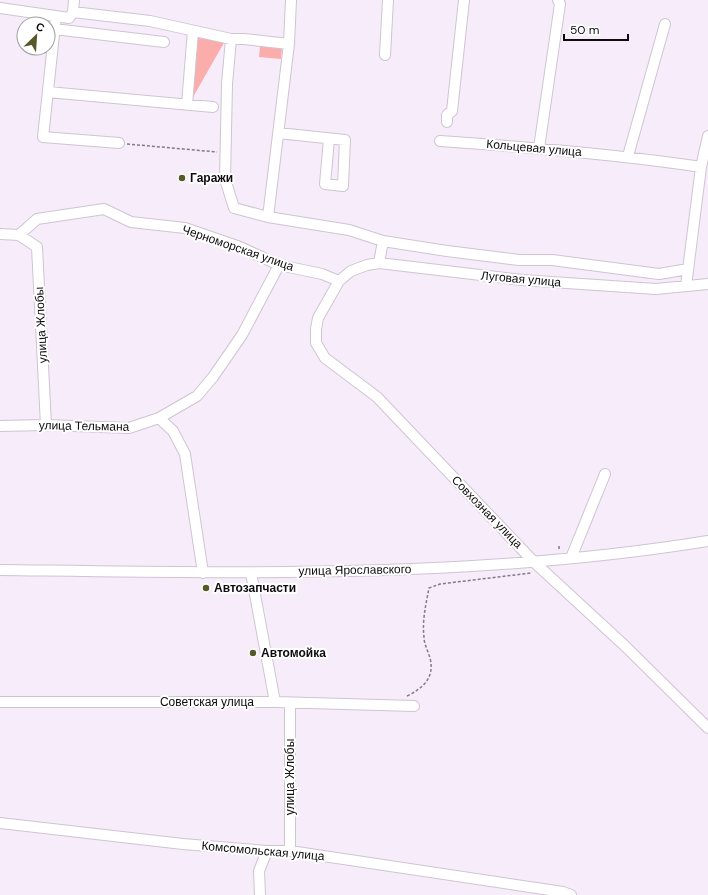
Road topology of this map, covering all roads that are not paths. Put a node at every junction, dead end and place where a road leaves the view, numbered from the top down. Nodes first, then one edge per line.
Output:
1 (74, 0) edge
2 (291, 0) edge
3 (388, 0) edge
4 (464, 0) edge
5 (558, 0) edge
6 (0, 8) edge
7 (73, 12) junction
8 (56, 16) joint
9 (665, 24) dead end
10 (56, 29) edge
11 (193, 31) junction
12 (231, 39) junction
13 (164, 42) dead end
14 (289, 44) junction
15 (385, 55) dead end
16 (51, 56) edge
17 (48, 92) junction
18 (187, 104) junction
19 (213, 107) dead end
20 (447, 122) dead end
21 (278, 134) junction
22 (708, 136) edge
23 (329, 139) dead end
24 (440, 141) dead end
25 (119, 143) road end
26 (539, 148) junction
27 (628, 156) junction
28 (701, 167) junction
29 (268, 217) junction
30 (0, 234) edge
31 (19, 235) junction
32 (383, 241) junction
33 (379, 263) junction
34 (279, 265) junction
35 (688, 269) junction
36 (339, 281) junction
37 (708, 284) edge
38 (686, 286) junction
39 (159, 418) junction
40 (46, 425) junction
41 (0, 426) edge
42 (605, 474) dead end
43 (708, 541) edge
44 (570, 558) junction
45 (534, 562) junction
46 (0, 570) edge
47 (203, 573) junction
48 (251, 573) junction
49 (0, 702) edge
50 (275, 702) junction
51 (290, 704) junction
52 (414, 706) dead end
53 (708, 728) edge
54 (0, 823) edge
55 (267, 851) junction
56 (290, 851) junction
57 (260, 895) edge
58 (571, 895) edge

1 - 7 street
2 - 14 street
3 - 15 street
4 - 20 street
5 - 26 street
6 - 8 street
7 - 8 street
7 - 11 street
9 - 27 street
10 - 13 street
11 - 12 street
11 - 18 street
12 - 14 street
12 - 29 street
14 - 21 street
16 - 17 street
17 - 18 street
17 - 25 street
18 - 19 street
21 - 23 street
21 - 29 street
22 - 28 street
24 - 26 street, Кольцевая улица
26 - 27 street, Кольцевая улица
27 - 28 street, Кольцевая улица
28 - 35 street
29 - 32 street
30 - 31 street
31 - 34 street, Черноморская улица
31 - 40 street, улица Жлобы
32 - 33 street
32 - 35 street
33 - 36 street, Луговая улица
33 - 38 street, Луговая улица
34 - 36 street, Черноморская улица
34 - 39 street, улица Тельмана
35 - 38 street
36 - 45 street, Совхозная улица
37 - 38 street, Луговая улица
39 - 40 street, улица Тельмана
39 - 47 street
40 - 41 street, улица Тельмана
42 - 44 street
43 - 44 street, улица Ярославского
44 - 45 street, улица Ярославского
45 - 48 street, улица Ярославского
45 - 53 street, Совхозная улица
46 - 47 street, улица Ярославского
47 - 48 street, улица Ярославского
48 - 50 street
49 - 50 street, Советская улица
50 - 51 street, Советская улица
51 - 52 street, Советская улица
51 - 56 street, улица Жлобы
54 - 55 street, Комсомольская улица
55 - 56 street, Комсомольская улица
55 - 57 street
56 - 58 street, Комсомольская улица

